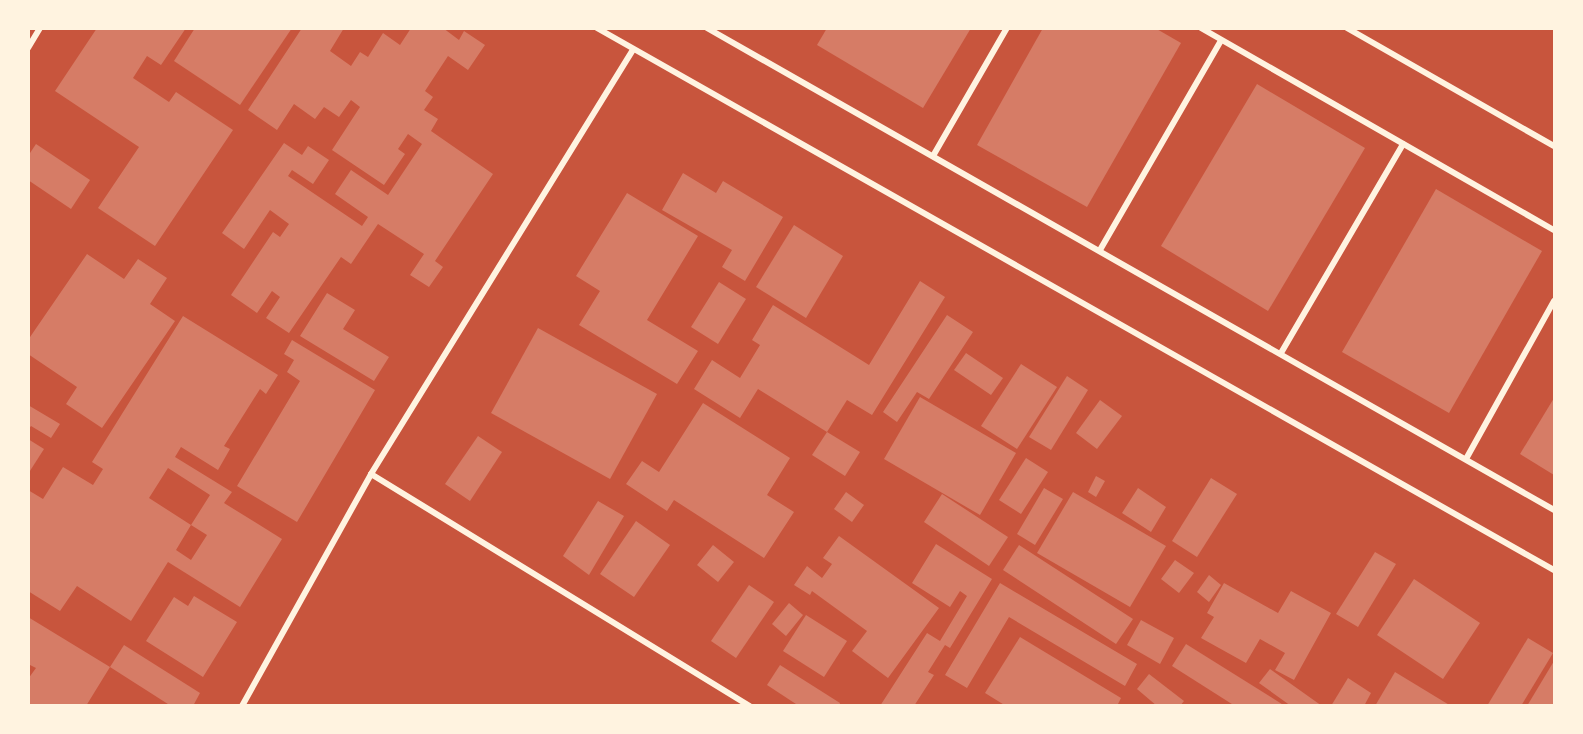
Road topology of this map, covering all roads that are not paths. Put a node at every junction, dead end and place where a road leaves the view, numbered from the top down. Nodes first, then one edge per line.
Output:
1 (40, 28) edge
2 (597, 28) edge
3 (707, 28) edge
4 (1006, 28) edge
5 (1201, 28) edge
6 (1347, 28) edge
7 (1221, 40) junction
8 (28, 48) edge
9 (633, 49) junction
10 (1403, 144) junction
11 (1554, 146) edge
12 (933, 156) junction
13 (1554, 230) edge
14 (1100, 250) junction
15 (1554, 301) edge
16 (1281, 353) junction
17 (1466, 459) junction
18 (371, 474) junction
19 (1554, 510) edge
20 (1554, 570) edge
21 (242, 705) edge
22 (749, 705) edge

1 - 8 street
2 - 9 street
3 - 12 street
4 - 12 street
5 - 7 street
6 - 11 street
7 - 10 street
7 - 14 street
9 - 18 street
9 - 20 street
10 - 13 street
10 - 16 street
12 - 14 street
14 - 16 street
15 - 17 street
16 - 17 street
17 - 19 street
18 - 21 street
18 - 22 street

